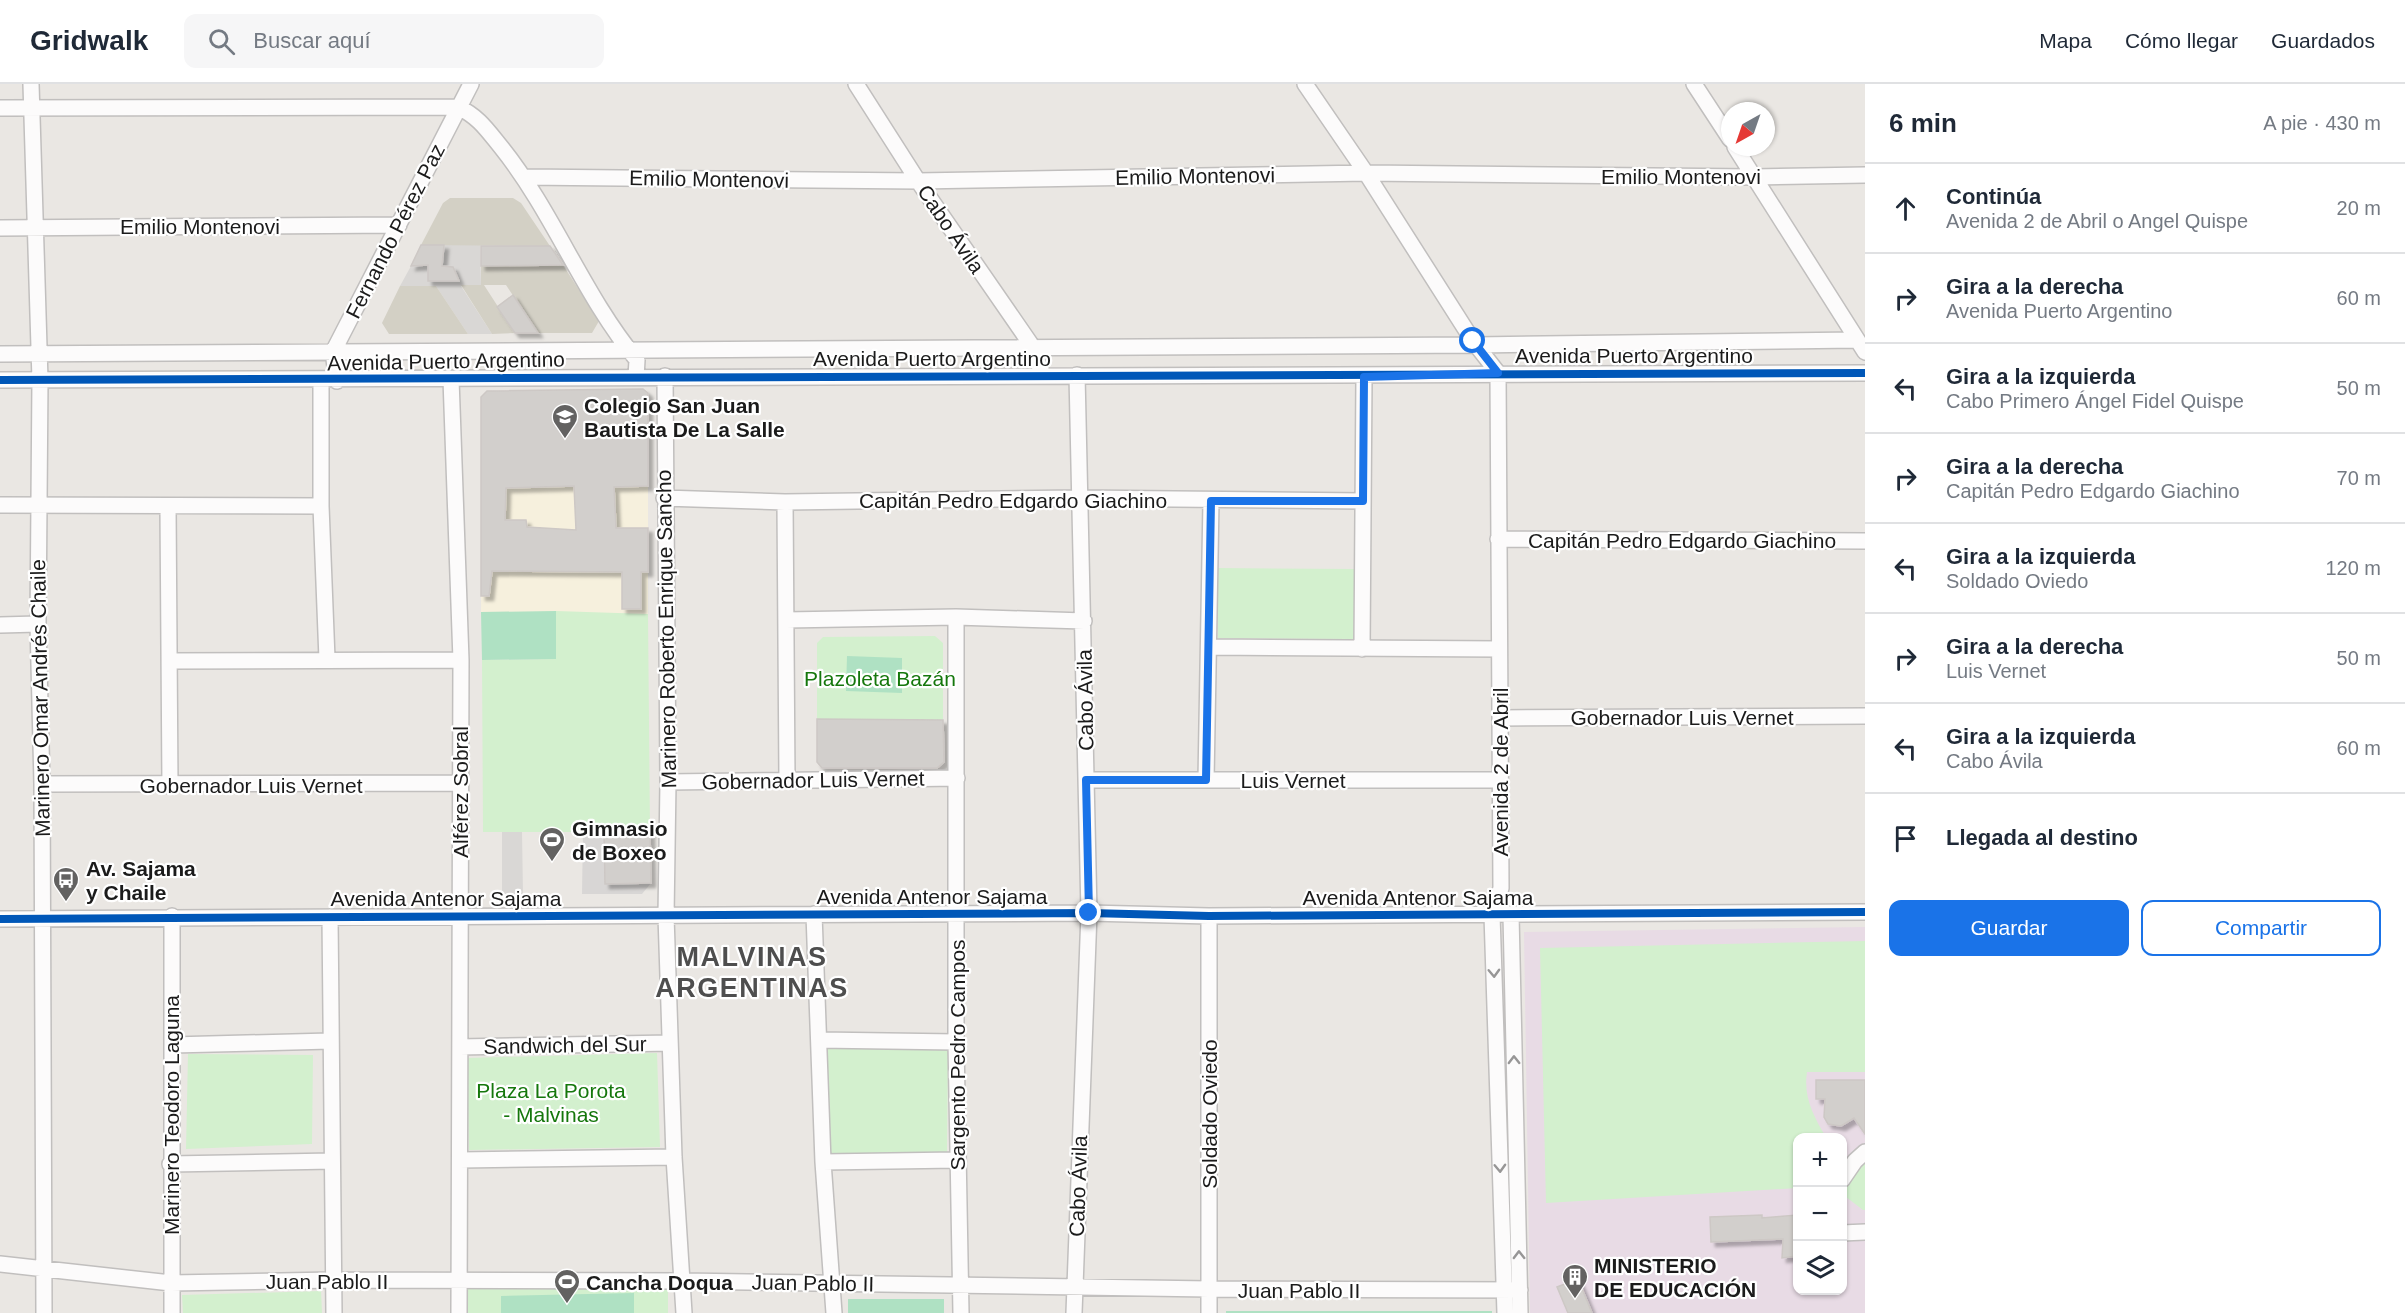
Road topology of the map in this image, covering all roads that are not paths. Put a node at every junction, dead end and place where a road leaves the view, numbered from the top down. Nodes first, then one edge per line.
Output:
1 (31, 84) edge
2 (471, 84) edge
3 (856, 84) edge
4 (1305, 84) edge
5 (1694, 84) edge
6 (458, 107) junction
7 (0, 108) edge
8 (31, 108) junction
9 (1721, 125) edge
10 (1741, 156) edge
11 (1366, 173) junction
12 (1865, 175) edge
13 (525, 177) junction
14 (1754, 177) junction
15 (918, 181) junction
16 (399, 225) junction
17 (36, 227) junction
18 (0, 228) edge
19 (1476, 345) junction
20 (1861, 346) edge
21 (1031, 348) junction
22 (629, 350) junction
23 (333, 352) junction
24 (0, 354) edge
25 (39, 354) junction
26 (1498, 373) junction
27 (1865, 373) edge
28 (1043, 375) junction
29 (1077, 375) junction
30 (665, 376) junction
31 (636, 377) junction
32 (1364, 377) junction
33 (451, 379) junction
34 (0, 380) edge
35 (40, 381) junction
36 (321, 381) junction
37 (337, 381) junction
38 (664, 498) junction
39 (1078, 498) junction
40 (1211, 501) junction
41 (1363, 501) junction
42 (785, 502) junction
43 (0, 505) edge
44 (39, 505) junction
45 (321, 506) junction
46 (168, 507) junction
47 (1498, 539) junction
48 (1865, 541) edge
49 (956, 617) junction
50 (786, 620) junction
51 (1084, 621) junction
52 (39, 624) junction
53 (0, 625) edge
54 (1210, 647) junction
55 (1362, 649) junction
56 (1499, 649) junction
57 (327, 659) junction
58 (461, 660) junction
59 (170, 661) junction
60 (1865, 716) edge
61 (1500, 718) junction
62 (957, 778) junction
63 (787, 780) junction
64 (1086, 780) junction
65 (1206, 780) junction
66 (1500, 780) junction
67 (668, 782) junction
68 (460, 783) junction
69 (42, 784) junction
70 (170, 786) junction
71 (1865, 912) edge
72 (1089, 913) junction
73 (814, 914) junction
74 (956, 914) junction
75 (1492, 915) junction
76 (1511, 915) junction
77 (172, 916) junction
78 (459, 916) junction
79 (666, 916) junction
80 (1209, 916) junction
81 (330, 917) junction
82 (0, 919) edge
83 (42, 920) junction
84 (819, 1040) junction
85 (330, 1041) junction
86 (956, 1042) junction
87 (670, 1043) junction
88 (172, 1045) junction
89 (460, 1047) junction
90 (1865, 1152) edge
91 (674, 1157) junction
92 (460, 1160) junction
93 (957, 1160) junction
94 (332, 1161) junction
95 (823, 1162) junction
96 (170, 1164) junction
97 (1847, 1173) edge
98 (1865, 1232) edge
99 (1847, 1233) edge
100 (0, 1264) edge
101 (45, 1268) junction
102 (333, 1280) junction
103 (682, 1281) junction
104 (459, 1282) junction
105 (171, 1283) junction
106 (832, 1283) junction
107 (961, 1286) junction
108 (1074, 1287) junction
109 (1209, 1289) junction
110 (1512, 1290) junction
111 (44, 1313) edge
112 (172, 1313) edge
113 (334, 1313) edge
114 (459, 1313) edge
115 (684, 1313) edge
116 (834, 1313) edge
117 (961, 1313) edge
118 (1074, 1313) edge
119 (1209, 1313) edge
120 (1505, 1313) edge
121 (1520, 1313) edge

1 - 8 street, Marinero Omar Andrés Chaile
2 - 6 street, Fernando Pérez Paz
3 - 15 street, Cabo Ávila
4 - 11 street
5 - 9 street
6 - 8 street
6 - 13 street
6 - 16 street, Fernando Pérez Paz
7 - 8 street
8 - 17 street, Marinero Omar Andrés Chaile
10 - 14 street
11 - 14 street, Emilio Montenovi
11 - 15 street, Emilio Montenovi
11 - 19 street
12 - 14 street, Emilio Montenovi
13 - 15 street, Emilio Montenovi
13 - 22 street
14 - 20 street
15 - 21 street, Cabo Ávila
16 - 17 street, Emilio Montenovi
16 - 23 street, Fernando Pérez Paz
17 - 18 street, Emilio Montenovi
17 - 25 street, Marinero Omar Andrés Chaile
19 - 20 street, Avenida Puerto Argentino
19 - 21 street, Avenida Puerto Argentino
19 - 26 street
21 - 22 street, Avenida Puerto Argentino
21 - 28 street, Cabo Ávila
22 - 23 street, Avenida Puerto Argentino
22 - 31 street
23 - 25 street, Avenida Puerto Argentino
23 - 37 street
24 - 25 street, Avenida Puerto Argentino
25 - 35 street, Marinero Omar Andrés Chaile
26 - 27 street, Avenida Puerto Argentino
26 - 32 street, Avenida Puerto Argentino
26 - 47 street, Avenida 2 de Abril
28 - 29 street, Avenida Puerto Argentino
28 - 30 street, Avenida Puerto Argentino
29 - 32 street, Avenida Puerto Argentino
29 - 39 street, Cabo Ávila
30 - 31 street, Avenida Puerto Argentino
30 - 38 street, Marinero Roberto Enrique Sancho
31 - 33 street, Avenida Puerto Argentino
32 - 41 street
33 - 37 street, Avenida Puerto Argentino
33 - 58 street, Alférez Sobral
34 - 35 street, Avenida Puerto Argentino
35 - 36 street, Avenida Puerto Argentino
35 - 44 street, Marinero Omar Andrés Chaile
36 - 37 street, Avenida Puerto Argentino
36 - 45 street
38 - 42 street, Capitán Pedro Edgardo Giachino
38 - 67 street, Marinero Roberto Enrique Sancho
39 - 40 street, Capitán Pedro Edgardo Giachino
39 - 42 street, Capitán Pedro Edgardo Giachino
39 - 51 street, Cabo Ávila
40 - 41 street, Capitán Pedro Edgardo Giachino
40 - 54 street
41 - 55 street
42 - 50 street
43 - 44 street
44 - 46 street
44 - 52 street, Marinero Omar Andrés Chaile
45 - 46 street
45 - 57 street
46 - 59 street
47 - 48 street, Capitán Pedro Edgardo Giachino
47 - 56 street, Avenida 2 de Abril
49 - 50 street
49 - 51 street
49 - 62 street, Sargento Pedro Campos
50 - 63 street
51 - 64 street, Cabo Ávila
52 - 53 street
52 - 69 street, Marinero Omar Andrés Chaile
54 - 55 street
54 - 65 street
55 - 56 street
56 - 61 street, Avenida 2 de Abril
57 - 58 street
57 - 59 street
58 - 68 street, Alférez Sobral
59 - 70 street
60 - 61 street, Gobernador Luis Vernet
61 - 66 street, Avenida 2 de Abril
62 - 63 street, Gobernador Luis Vernet
62 - 74 street, Sargento Pedro Campos
63 - 67 street, Gobernador Luis Vernet
64 - 65 street, Luis Vernet
64 - 72 street, Cabo Ávila
65 - 66 street, Luis Vernet
66 - 75 street, Avenida 2 de Abril
67 - 79 street, Marinero Roberto Enrique Sancho
68 - 70 street, Gobernador Luis Vernet
68 - 78 street, Alférez Sobral
69 - 70 street, Gobernador Luis Vernet
69 - 83 street, Marinero Omar Andrés Chaile
71 - 76 street, Avenida Antenor Sajama
72 - 74 street, Avenida Antenor Sajama
72 - 80 street, Avenida Antenor Sajama
72 - 108 street, Cabo Ávila
73 - 74 street, Avenida Antenor Sajama
73 - 79 street, Avenida Antenor Sajama
73 - 84 street
74 - 86 street, Sargento Pedro Campos
75 - 76 street, Avenida Antenor Sajama
75 - 80 street, Avenida Antenor Sajama
75 -> 110 street, Avenida 2 de Abril
110 -> 76 street, Avenida 2 de Abril
77 - 81 street, Avenida Antenor Sajama
77 - 83 street, Avenida Antenor Sajama
77 - 88 street, Marinero Teodoro Laguna
78 - 79 street, Avenida Antenor Sajama
78 - 81 street, Avenida Antenor Sajama
78 - 89 street, Alférez Sobral
79 - 87 street, Marinero Roberto Enrique Sancho
80 - 109 street, Soldado Oviedo
81 - 85 street
82 - 83 street, Avenida Antenor Sajama
83 - 101 street, Marinero Omar Andrés Chaile
84 - 86 street
84 - 95 street
85 - 88 street
85 - 94 street
86 - 93 street, Sargento Pedro Campos
87 - 89 street, Sandwich del Sur
87 - 91 street, Marinero Roberto Enrique Sancho
88 - 96 street, Marinero Teodoro Laguna
89 - 92 street, Alférez Sobral
90 - 97 street
91 - 92 street
91 - 103 street, Marinero Roberto Enrique Sancho
92 - 104 street, Alférez Sobral
93 - 95 street
93 - 107 street, Sargento Pedro Campos
94 - 96 street
94 - 102 street
95 - 106 street
96 - 105 street, Marinero Teodoro Laguna
98 - 99 street
100 - 101 street, Juan Pablo II
101 - 105 street, Juan Pablo II
101 - 111 street, Marinero Omar Andrés Chaile
102 - 104 street, Juan Pablo II
102 - 105 street, Juan Pablo II
102 - 113 street
103 - 104 street, Juan Pablo II
103 - 106 street, Juan Pablo II
103 - 115 street, Marinero Roberto Enrique Sancho
104 - 114 street, Alférez Sobral
105 - 112 street, Marinero Teodoro Laguna
106 - 107 street, Juan Pablo II
106 - 116 street
107 - 108 street, Juan Pablo II
107 - 117 street, Sargento Pedro Campos
108 - 109 street, Juan Pablo II
108 - 118 street, Cabo Ávila
109 - 110 street, Juan Pablo II
109 - 119 street, Soldado Oviedo
110 - 120 street, Avenida 2 de Abril
110 - 121 street, Avenida 2 de Abril

